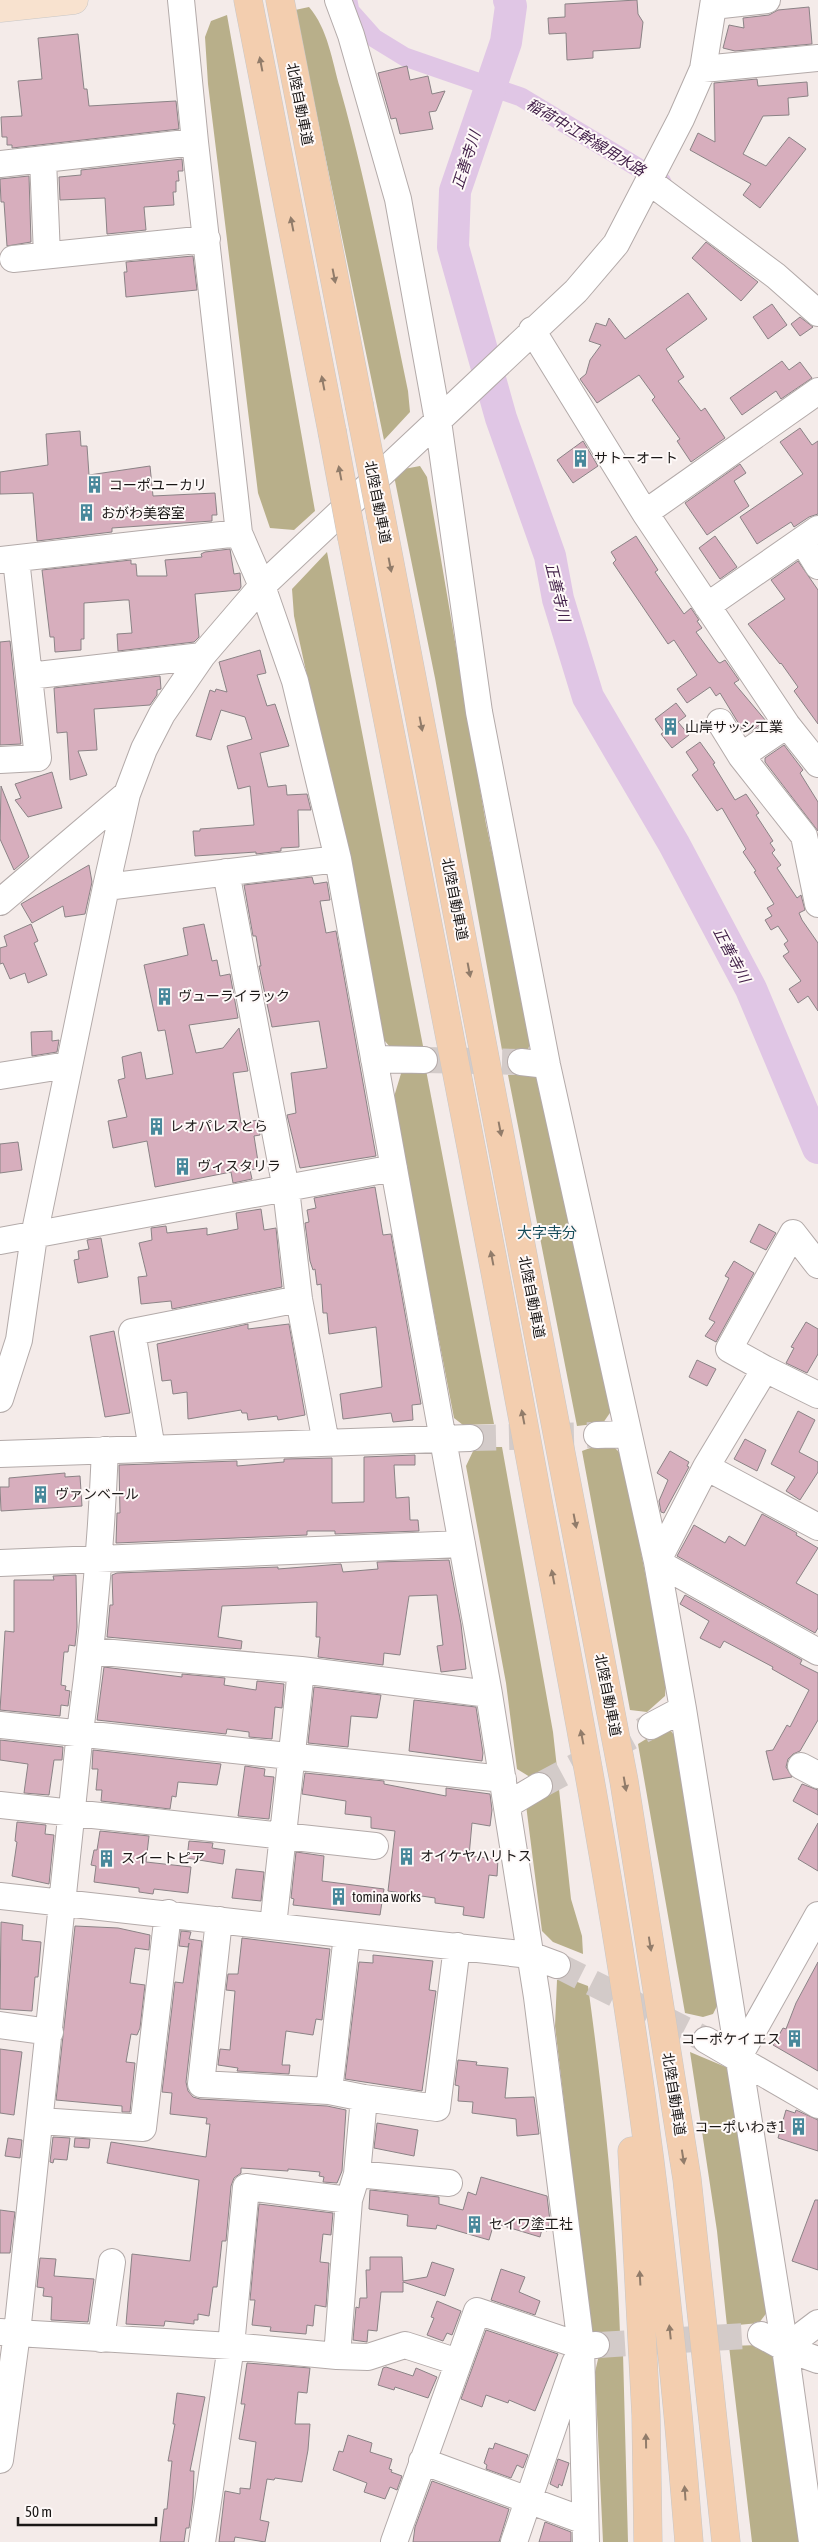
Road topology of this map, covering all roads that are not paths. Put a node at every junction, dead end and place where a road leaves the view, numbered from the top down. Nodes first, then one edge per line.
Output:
1 (74, 0) edge
2 (181, 0) edge
3 (248, 0) edge
4 (338, 0) edge
5 (767, 0) edge
6 (713, 3) edge
7 (0, 8) edge
8 (282, 11) edge
9 (818, 58) edge
10 (703, 70) junction
11 (195, 142) junction
12 (43, 160) junction
13 (0, 164) edge
14 (650, 182) junction
15 (206, 239) junction
16 (47, 255) junction
17 (13, 259) dead end
18 (818, 313) edge
19 (532, 330) junction
20 (818, 391) edge
21 (438, 421) junction
22 (644, 513) junction
23 (239, 533) junction
24 (810, 534) edge
25 (8, 559) edge
26 (818, 566) edge
27 (262, 586) junction
28 (707, 606) junction
29 (202, 656) junction
30 (29, 676) junction
31 (720, 722) dead end
32 (786, 725) junction
33 (741, 756) junction
34 (0, 760) edge
35 (818, 764) edge
36 (126, 794) junction
37 (338, 860) junction
38 (226, 872) junction
39 (106, 887) junction
40 (0, 902) edge
41 (818, 904) edge
42 (374, 1058) junction
43 (424, 1060) tunnel mouth
44 (521, 1062) tunnel mouth
45 (68, 1065) junction
46 (547, 1065) junction
47 (0, 1076) edge
48 (394, 1168) junction
49 (286, 1189) junction
50 (34, 1236) junction
51 (0, 1241) edge
52 (818, 1265) edge
53 (299, 1299) junction
54 (9, 1342) edge
55 (765, 1369) junction
56 (818, 1395) edge
57 (0, 1399) edge
58 (628, 1434) junction
59 (597, 1435) tunnel mouth
60 (470, 1438) tunnel mouth
61 (443, 1440) junction
62 (326, 1443) junction
63 (152, 1449) junction
64 (105, 1450) junction
65 (0, 1454) edge
66 (706, 1467) junction
67 (818, 1527) edge
68 (462, 1544) junction
69 (100, 1558) junction
70 (0, 1562) edge
71 (657, 1562) junction
72 (92, 1651) junction
73 (818, 1652) edge
74 (301, 1670) junction
75 (489, 1694) junction
76 (683, 1709) junction
77 (0, 1725) edge
78 (651, 1726) tunnel mouth
79 (80, 1732) junction
80 (293, 1756) junction
81 (503, 1779) junction
82 (591, 1785) junction
83 (539, 1786) tunnel mouth
84 (0, 1805) edge
85 (507, 1805) junction
86 (73, 1813) junction
87 (282, 1835) junction
88 (375, 1846) dead end
89 (0, 1896) edge
90 (63, 1903) junction
91 (168, 1913) junction
92 (818, 1915) edge
93 (219, 1920) junction
94 (273, 1926) junction
95 (347, 1935) junction
96 (457, 1946) junction
97 (530, 1955) junction
98 (557, 1965) tunnel mouth
99 (0, 2025) edge
100 (50, 2032) junction
101 (706, 2040) tunnel mouth
102 (738, 2058) junction
103 (329, 2091) junction
104 (364, 2098) junction
105 (818, 2105) edge
106 (40, 2121) junction
107 (357, 2174) junction
108 (449, 2184) dead end
109 (349, 2200) junction
110 (112, 2262) dead end
111 (818, 2323) edge
112 (9, 2332) edge
113 (760, 2334) tunnel mouth
114 (102, 2339) junction
115 (590, 2345) junction
116 (231, 2346) junction
117 (785, 2348) junction
118 (336, 2356) junction
119 (818, 2360) edge
120 (458, 2362) junction
121 (710, 2374) junction
122 (0, 2460) edge
123 (422, 2461) junction
124 (528, 2501) junction
125 (586, 2531) edge
126 (202, 2542) edge
127 (394, 2542) edge
128 (514, 2542) edge
129 (648, 2542) edge
130 (689, 2542) edge
131 (726, 2542) edge
132 (735, 2542) edge
133 (812, 2542) edge

1 - 7 main road
2 - 11 street
82 -> 3 highway, bridge
4 - 21 street
5 - 6 street
6 - 10 street
8 -> 121 highway, 北陸自動車道, bridge
9 - 10 street
10 - 14 street
11 - 12 street
11 - 15 street
12 - 13 street
12 - 16 street
14 - 18 street
14 - 19 street
15 - 16 street
15 - 23 street
16 - 17 street
19 - 21 street
19 - 22 street
20 - 22 street
21 - 27 street
21 - 46 street
22 - 28 street
23 - 25 street
23 - 27 street
24 - 26 street
24 - 28 street
25 - 30 street
27 - 29 street
27 - 37 street
28 - 32 street
29 - 30 street
29 - 36 street
30 - 34 street
31 - 33 street
32 - 33 street
32 - 35 street
33 - 41 street
36 - 39 street
36 - 40 street
37 - 38 street
37 - 42 street
38 - 39 street
38 - 49 street
39 - 45 street
42 - 43 street
42 - 48 street
44 - 46 street
45 - 47 street
45 - 50 street
46 - 58 street
48 - 49 street
48 - 61 street
49 - 50 street
49 - 53 street
50 - 51 street
50 - 54 street
52 - 55 street
53 - 62 street
53 - 63 street
54 - 57 street
55 - 56 street
55 - 66 street
58 - 59 street
58 - 71 street
60 - 61 street
61 - 62 street
61 - 68 street
62 - 63 street
63 - 64 street
64 - 65 street
64 - 69 street
66 - 67 street
66 - 71 street
68 - 69 street
68 - 75 street
69 - 70 street
69 - 72 street
71 - 73 street
71 - 76 street
72 - 74 street
72 - 79 street
74 - 75 street
74 - 80 street
75 - 81 street
76 - 78 street
76 - 102 street
77 - 79 street
79 - 80 street
79 - 86 street
80 - 81 street
80 - 87 street
81 - 85 street
129 -> 82 highway
130 -> 82 highway
83 - 85 street
84 - 86 street
85 - 97 street
86 - 87 street
86 - 90 street
87 - 88 street
87 - 94 street
89 - 90 street
90 - 91 street
90 - 100 street
91 - 93 street
91 - 106 street
92 - 102 street
93 - 94 street
93 - 103 street
94 - 95 street
95 - 96 street
95 - 103 street
96 - 97 street
96 - 104 street
97 - 98 street
97 - 115 street
99 - 100 street
100 - 106 street
101 - 102 street
102 - 105 street
102 - 117 street
103 - 104 street
104 - 107 street
106 - 112 street
107 - 108 street
107 - 109 street
109 - 116 street
109 - 118 street
110 - 114 street
111 - 117 street
112 - 114 street
112 - 122 street
113 - 117 street
114 - 116 street
115 - 120 street
115 - 124 street
115 - 125 street
116 - 118 street
116 - 126 street
117 - 119 street
117 - 133 street
118 - 120 street
120 - 123 street
121 - 131 highway, 北陸自動車道
121 - 132 highway
123 - 124 street
123 - 127 street
124 - 125 street
124 - 128 street

